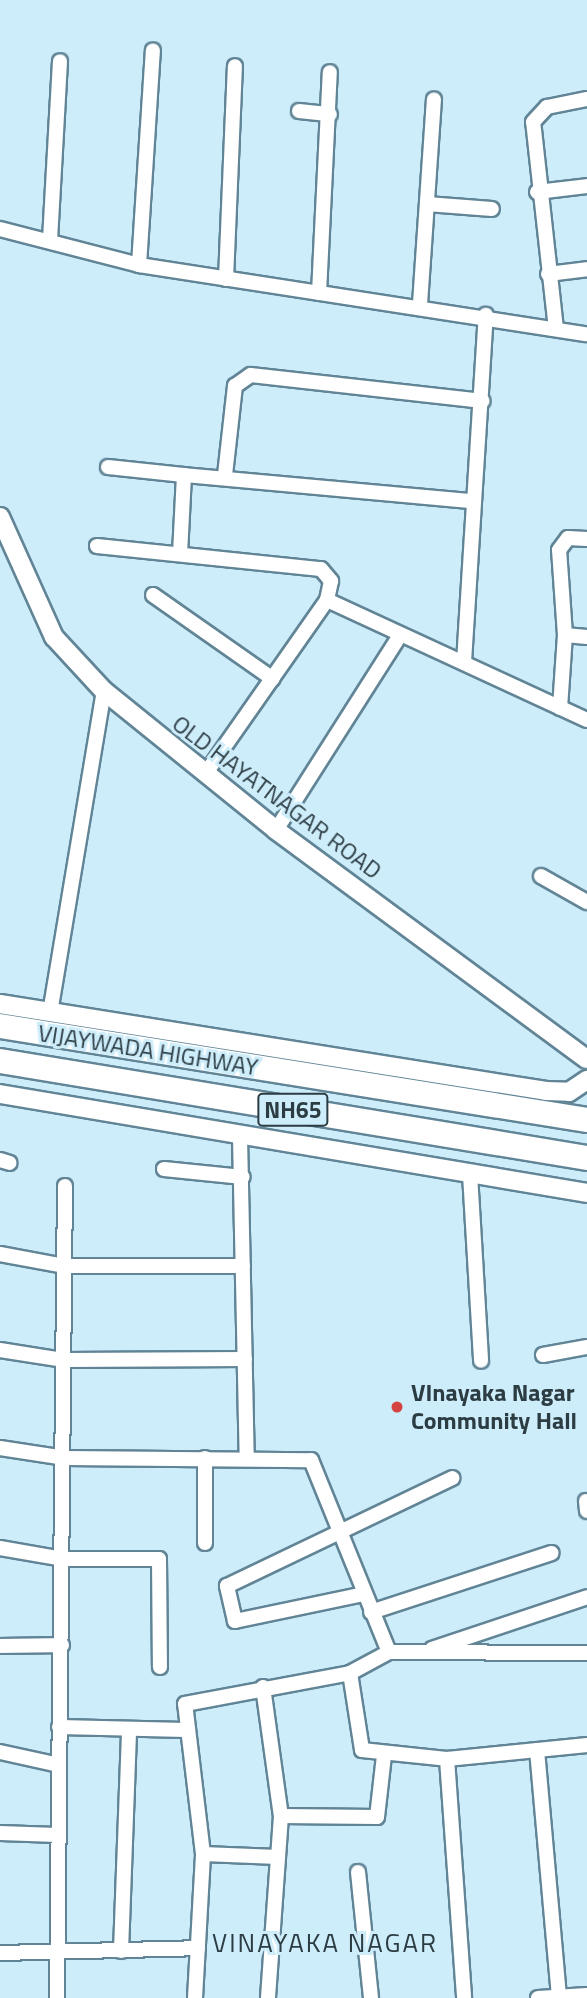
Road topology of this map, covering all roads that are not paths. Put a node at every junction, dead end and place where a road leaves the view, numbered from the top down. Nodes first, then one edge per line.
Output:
1 (153, 50) dead end
2 (60, 61) dead end
3 (235, 66) dead end
4 (330, 72) dead end
5 (434, 99) dead end
6 (587, 99) edge
7 (299, 111) dead end
8 (330, 114) junction
9 (587, 186) edge
10 (537, 192) junction
11 (427, 204) junction
12 (492, 209) dead end
13 (0, 229) edge
14 (50, 240) junction
15 (139, 265) junction
16 (587, 269) edge
17 (548, 274) junction
18 (226, 279) junction
19 (318, 293) junction
20 (420, 304) junction
21 (485, 315) junction
22 (556, 329) junction
23 (587, 334) edge
24 (483, 401) junction
25 (108, 467) dead end
26 (184, 475) junction
27 (225, 475) junction
28 (471, 501) junction
29 (0, 517) edge
30 (587, 539) edge
31 (97, 546) dead end
32 (180, 555) junction
33 (153, 595) dead end
34 (327, 600) junction
35 (400, 635) junction
36 (565, 635) junction
37 (587, 637) edge
38 (464, 662) junction
39 (273, 679) junction
40 (104, 691) junction
41 (560, 708) junction
42 (587, 720) edge
43 (205, 774) junction
44 (276, 830) junction
45 (541, 876) dead end
46 (587, 902) edge
47 (0, 1004) edge
48 (50, 1013) junction
49 (0, 1026) edge
50 (216, 1050) junction
51 (587, 1059) edge
52 (0, 1061) edge
53 (587, 1080) edge
54 (0, 1094) edge
55 (587, 1120) edge
56 (240, 1138) junction
57 (587, 1158) edge
58 (164, 1168) dead end
59 (470, 1174) junction
60 (243, 1177) junction
61 (65, 1186) dead end
62 (587, 1193) edge
63 (0, 1254) edge
64 (64, 1266) junction
65 (243, 1266) junction
66 (587, 1347) edge
67 (0, 1350) edge
68 (542, 1355) dead end
69 (245, 1359) junction
70 (64, 1360) junction
71 (481, 1361) dead end
72 (0, 1448) edge
73 (65, 1458) junction
74 (205, 1458) junction
75 (247, 1458) junction
76 (452, 1478) dead end
77 (335, 1529) junction
78 (205, 1543) dead end
79 (0, 1548) edge
80 (552, 1553) dead end
81 (64, 1559) junction
82 (364, 1594) junction
83 (587, 1597) edge
84 (371, 1612) junction
85 (62, 1645) junction
86 (0, 1646) edge
87 (389, 1652) junction
88 (422, 1652) junction
89 (587, 1653) edge
90 (160, 1667) dead end
91 (350, 1673) junction
92 (263, 1687) junction
93 (59, 1727) junction
94 (129, 1729) junction
95 (186, 1730) junction
96 (587, 1745) edge
97 (537, 1750) junction
98 (0, 1752) edge
99 (384, 1756) junction
100 (447, 1759) junction
101 (59, 1765) junction
102 (281, 1816) junction
103 (0, 1833) edge
104 (57, 1835) junction
105 (203, 1854) junction
106 (278, 1857) junction
107 (358, 1872) dead end
108 (198, 1948) junction
109 (57, 1950) junction
110 (121, 1951) junction
111 (0, 1953) edge
112 (587, 1995) edge
113 (559, 1997) edge
114 (57, 1998) edge
115 (195, 1998) edge
116 (268, 1998) edge
117 (370, 1998) edge
118 (464, 1998) edge
119 (538, 1998) edge

1 - 15 street
2 - 14 street
3 - 18 street
4 - 8 street
5 - 11 street
6 - 10 street
7 - 8 street
8 - 19 street
9 - 10 street
10 - 17 street
11 - 12 street
11 - 20 street
13 - 14 street
14 - 15 street
15 - 18 street
16 - 17 street
17 - 22 street
18 - 19 street
19 - 20 street
20 - 21 street
21 - 22 street
21 - 24 street
22 - 23 street
24 - 27 street
24 - 28 street
25 - 26 street
26 - 27 street
26 - 32 street
27 - 28 street
28 - 38 street
29 - 40 street, OLD HAYATNAGAR ROAD
30 - 36 street
31 - 32 street
32 - 34 street
33 - 39 street
34 - 35 street
34 - 39 street
35 - 38 street
35 - 44 street
36 - 37 street
36 - 41 street
38 - 41 street
39 - 43 street
40 - 43 street, OLD HAYATNAGAR ROAD
40 - 48 street
41 - 42 street
43 - 44 street, OLD HAYATNAGAR ROAD
44 - 51 street, OLD HAYATNAGAR ROAD
45 - 46 street
47 - 48 street
48 - 50 street
49 - 50 highway, VIJAYWADA HIGHWAY / NH65
50 - 53 street
50 - 55 highway, VIJAYWADA HIGHWAY / NH65
52 - 57 highway, VIJAYWADA HIGHWAY / NH65
54 - 56 street
56 - 59 street
56 - 60 street
58 - 60 street
59 - 62 street
59 - 71 street
60 - 65 street
61 - 64 street
63 - 64 street
64 - 65 street
64 - 70 street
65 - 69 street
66 - 68 street
67 - 70 street
69 - 70 street
69 - 75 street
70 - 73 street
72 - 73 street
73 - 74 street
73 - 81 street
74 - 75 street
74 - 78 street
75 - 77 street
76 - 77 street
77 - 82 street
77 - 82 street
79 - 81 street
80 - 84 street
81 - 85 street
81 - 90 street
82 - 84 street
83 - 88 street
84 - 87 street
85 - 86 street
85 - 93 street
87 - 88 street
87 - 91 street
88 - 89 street
91 - 92 street
91 - 99 street
92 - 95 street
92 - 102 street
93 - 94 street
93 - 101 street
94 - 95 street
94 - 110 street
95 - 105 street
96 - 97 street
97 - 100 street
97 - 113 street
98 - 101 street
99 - 100 street
99 - 102 street
100 - 118 street
101 - 104 street
102 - 106 street
103 - 104 street
104 - 109 street
105 - 106 street
105 - 108 street
106 - 116 street
107 - 117 street
108 - 110 street
108 - 115 street
109 - 110 street
109 - 111 street
109 - 114 street
112 - 113 street
113 - 119 street

